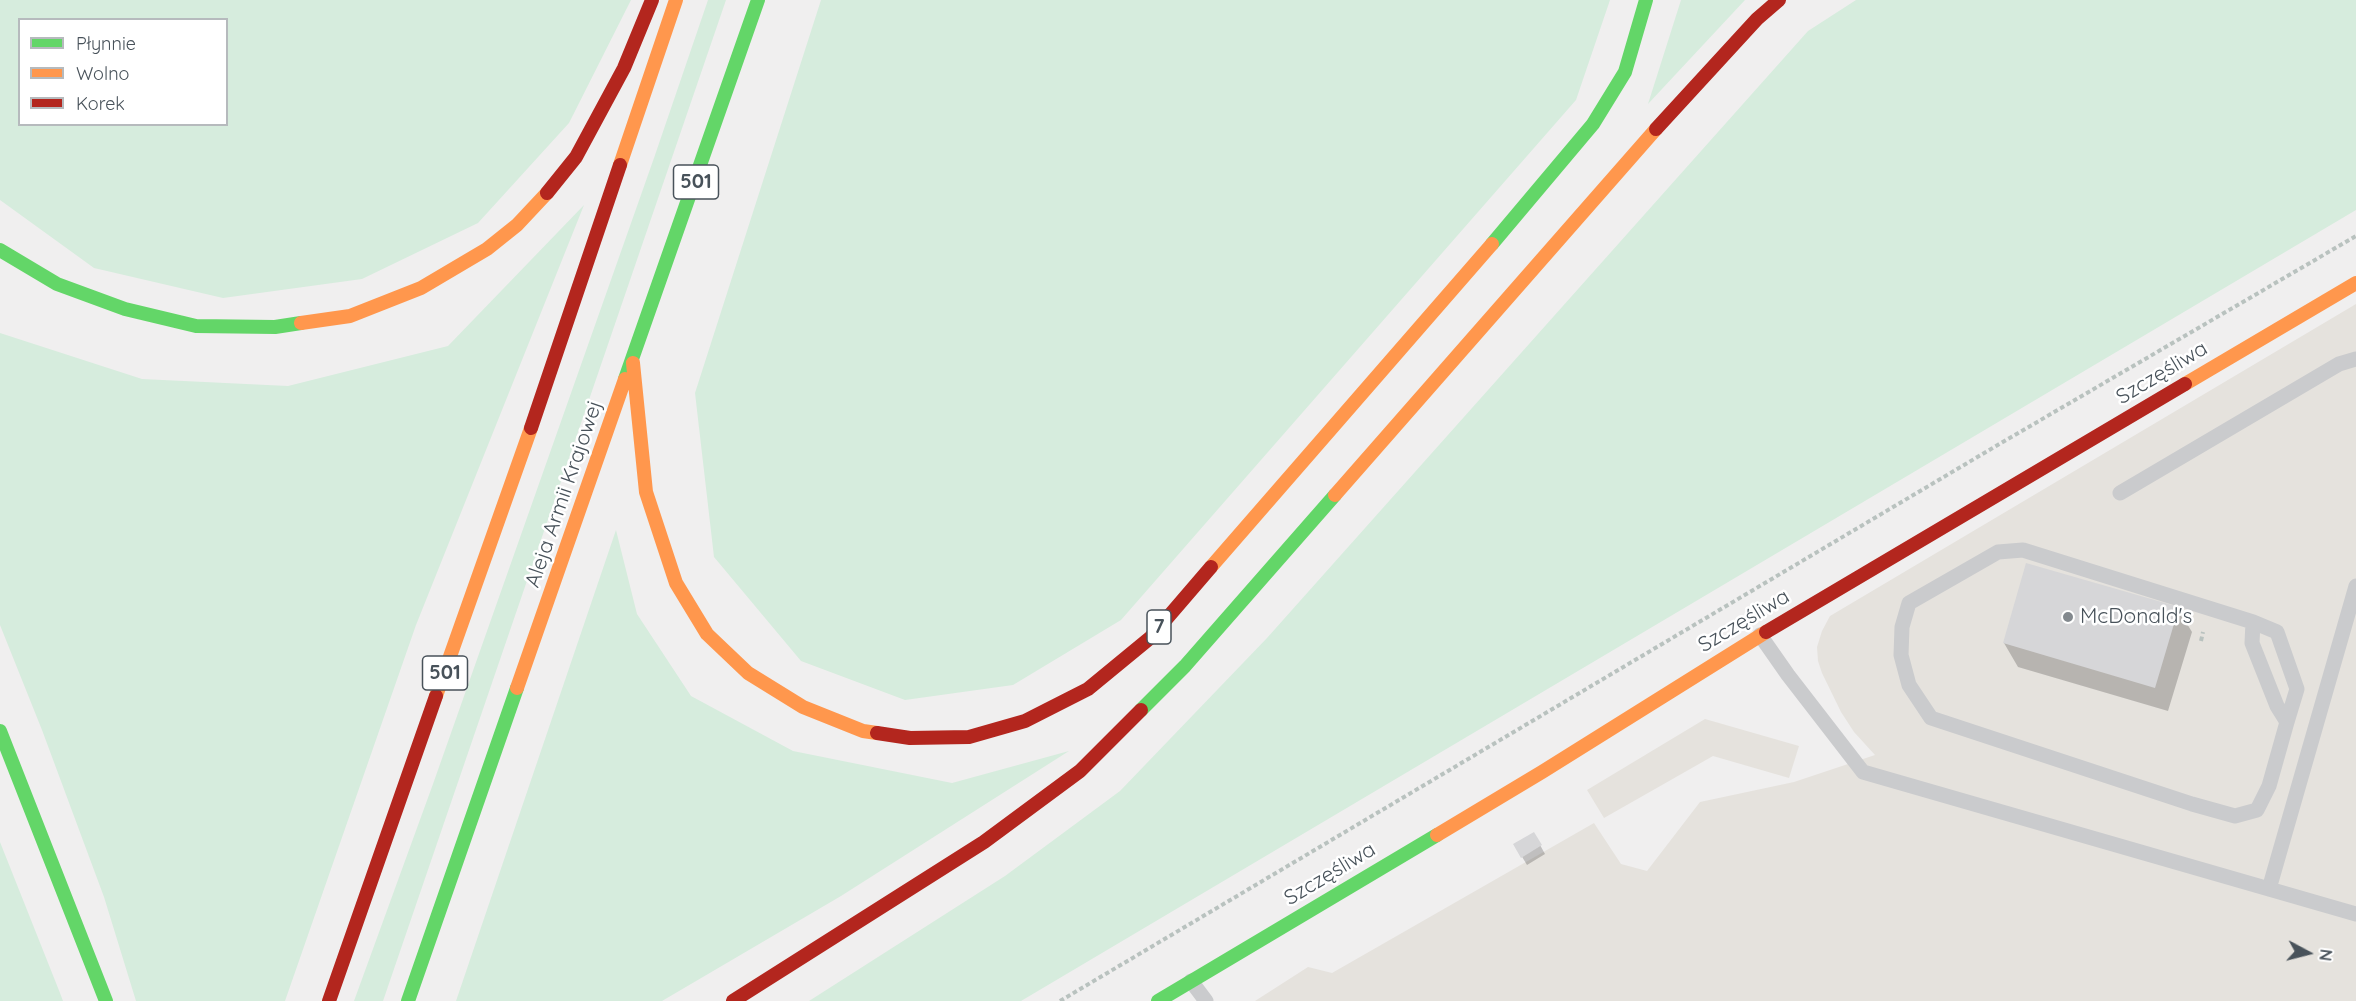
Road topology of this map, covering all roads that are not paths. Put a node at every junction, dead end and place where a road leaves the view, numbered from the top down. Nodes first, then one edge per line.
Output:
1 (652, 0) edge
2 (676, 0) edge
3 (758, 0) edge
4 (1646, 0) edge
5 (1779, 0) edge
6 (0, 250) edge
7 (2356, 284) edge
8 (2356, 359) edge
9 (633, 363) junction
10 (2120, 494) dead end
11 (2356, 586) edge
12 (2253, 622) junction
13 (1760, 635) junction
14 (2287, 722) junction
15 (0, 731) edge
16 (2269, 889) junction
17 (2356, 914) edge
18 (1191, 981) junction
19 (106, 1001) edge
20 (329, 1001) edge
21 (408, 1001) edge
22 (733, 1001) edge
23 (1158, 1001) edge
24 (1206, 1001) edge

1 - 6 main road
2 - 20 main road, 501
3 - 9 main road, Aleja Armii Krajowej / 501
4 - 9 main road, 7
5 - 22 main road
7 - 13 main road, Szczęśliwa
8 - 10 lane
9 - 21 main road, Aleja Armii Krajowej / 501
11 - 16 lane
12 - 14 lane
12 - 14 lane
12 - 14 lane
13 - 16 lane
13 - 18 main road, Szczęśliwa
15 - 19 main road
16 - 17 lane
18 - 23 main road, Szczęśliwa
18 - 24 lane

